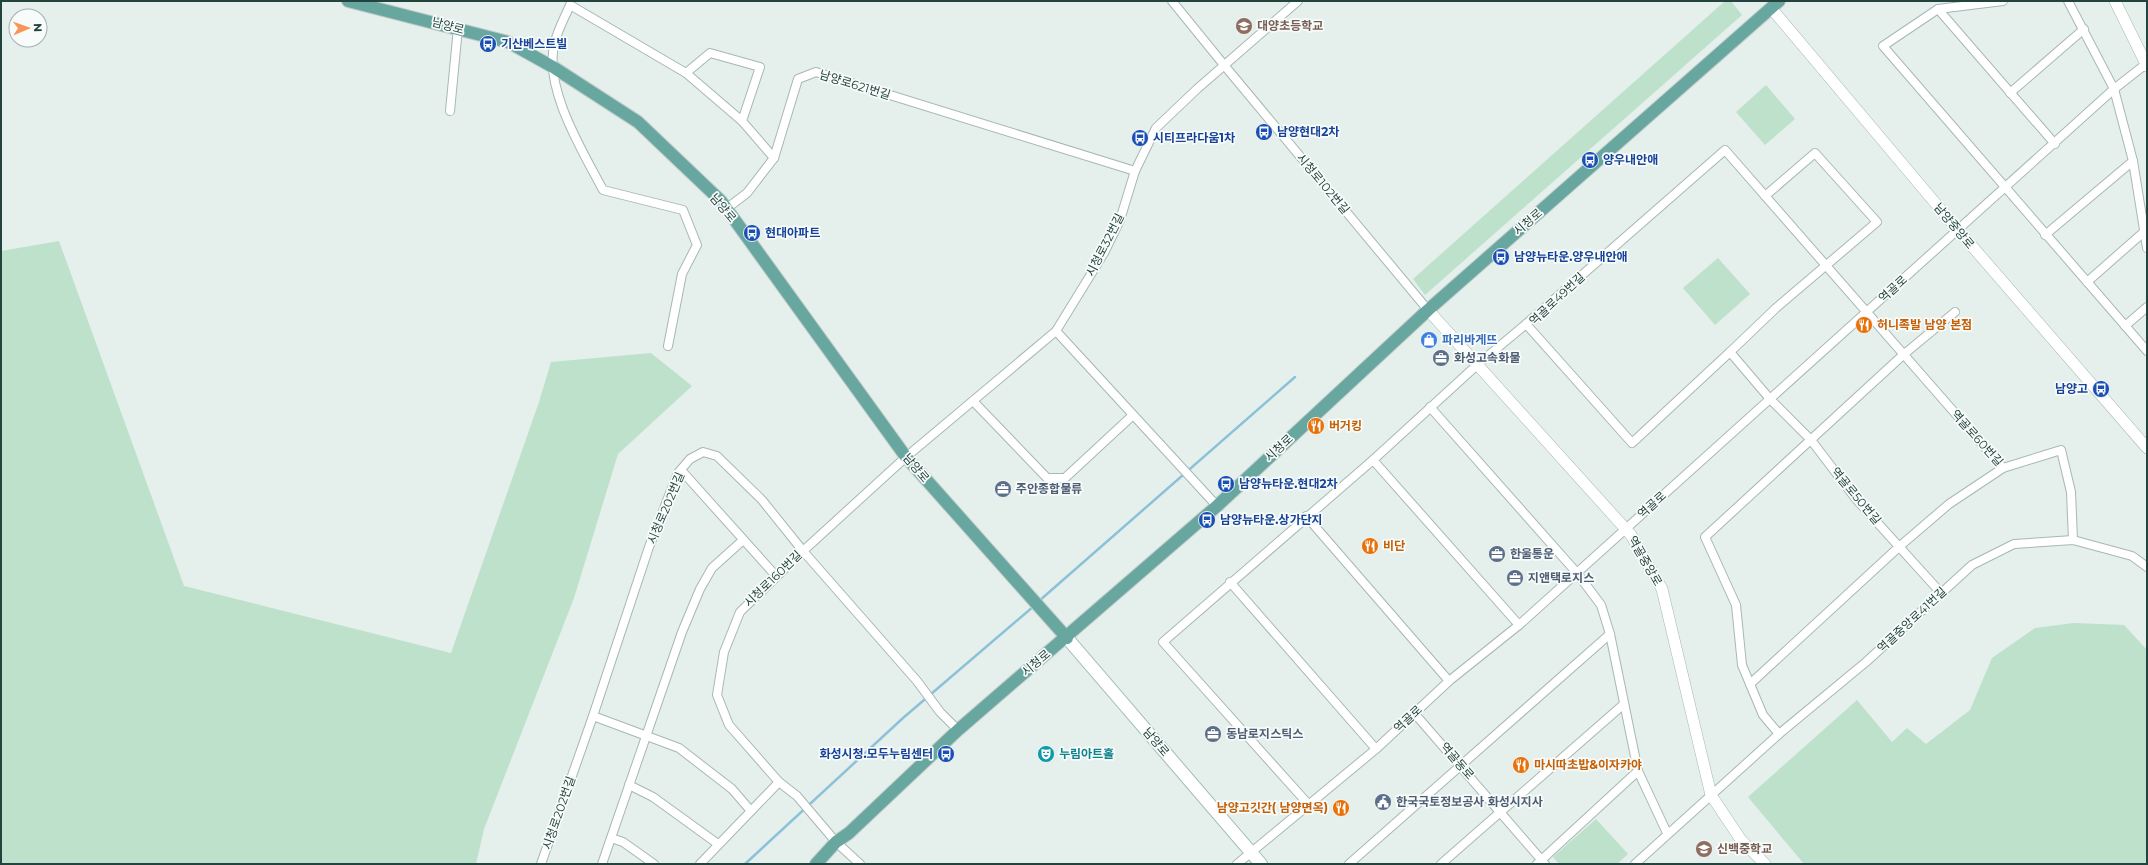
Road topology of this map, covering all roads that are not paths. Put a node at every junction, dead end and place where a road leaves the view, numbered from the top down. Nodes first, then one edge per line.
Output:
1 (348, 1) edge
2 (1172, 1) edge
3 (1298, 1) edge
4 (2004, 1) edge
5 (2068, 1) edge
6 (2115, 1) edge
7 (1771, 3) edge
8 (1938, 9) junction
9 (458, 28) junction
10 (2084, 29) junction
11 (2147, 65) edge
12 (1224, 66) junction
13 (553, 67) junction
14 (686, 73) junction
15 (2114, 89) junction
16 (2010, 93) junction
17 (450, 111) dead end
18 (742, 121) junction
19 (2055, 144) junction
20 (774, 158) junction
21 (2133, 162) junction
22 (1135, 171) junction
23 (2004, 189) junction
24 (1765, 196) junction
25 (726, 210) junction
26 (1958, 230) junction
27 (2145, 231) junction
28 (2045, 235) junction
29 (2147, 248) edge
30 (1828, 266) junction
31 (2086, 282) junction
32 (2147, 307) edge
33 (1428, 310) junction
34 (1955, 312) dead end
35 (1867, 313) junction
36 (1526, 324) junction
37 (2125, 326) junction
38 (1056, 331) junction
39 (668, 346) dead end
40 (2147, 351) edge
41 (1730, 352) junction
42 (1904, 355) junction
43 (1477, 365) junction
44 (1770, 399) junction
45 (973, 401) junction
46 (1430, 407) junction
47 (1133, 415) junction
48 (1811, 440) junction
49 (2147, 448) edge
50 (906, 457) junction
51 (1373, 460) junction
52 (2003, 468) junction
53 (681, 470) junction
54 (1217, 506) junction
55 (1306, 516) junction
56 (1626, 529) junction
57 (2073, 540) junction
58 (742, 541) junction
59 (1900, 546) junction
60 (803, 551) junction
61 (2147, 567) edge
62 (1577, 572) junction
63 (776, 576) junction
64 (1230, 582) junction
65 (1941, 593) junction
66 (1519, 625) junction
67 (1610, 634) junction
68 (1066, 638) junction
69 (1449, 681) junction
70 (1750, 684) junction
71 (1624, 704) junction
72 (1415, 714) junction
73 (593, 716) junction
74 (958, 730) junction
75 (1779, 734) junction
76 (646, 735) junction
77 (1376, 749) junction
78 (1460, 765) junction
79 (1638, 771) junction
80 (779, 782) junction
81 (629, 784) junction
82 (1711, 795) junction
83 (1309, 805) junction
84 (750, 811) junction
85 (1501, 813) junction
86 (1667, 833) junction
87 (611, 838) junction
88 (836, 842) junction
89 (718, 844) junction
90 (1249, 852) junction
91 (1542, 863) edge
92 (541, 864) edge
93 (602, 864) edge
94 (654, 864) edge
95 (700, 864) edge
96 (816, 864) edge
97 (860, 864) edge
98 (864, 864) edge
99 (1237, 864) edge
100 (1261, 864) edge
101 (1348, 864) edge
102 (1440, 864) edge
103 (1635, 864) edge
104 (1764, 864) edge

1 - 9 main road, 남양로
2 - 12 street, 시청로102번길
3 - 12 street, 시청로32번길
4 - 8 street
5 - 10 street
6 - 11 street
7 - 26 street, 남양중앙로
7 - 33 main road, 시청로
8 - 16 street
8 - 23 street
9 - 13 main road, 남양로
9 - 17 street
10 - 15 street
10 - 16 street
11 - 15 street, 역골로
12 - 22 street, 시청로32번길
12 - 33 street, 시청로102번길
13 - 14 street
13 - 25 main road, 남양로
13 - 39 street
14 - 18 street
14 - 18 street
15 - 19 street, 역골로
15 - 21 street
16 - 19 street
18 - 20 street
19 - 23 street, 역골로
20 - 22 street, 남양로621번길
20 - 25 street
21 - 27 street
21 - 28 street
22 - 38 street, 시청로32번길
23 - 26 street, 역골로
23 - 28 street
24 - 30 street, 역골로49번길
24 - 30 street
24 - 36 street, 역골로49번길
25 - 50 main road, 남양로
26 - 35 street, 역골로
26 - 49 street, 남양중앙로
27 - 29 street
27 - 31 street
28 - 31 street
30 - 35 street, 역골로49번길
30 - 41 street
31 - 37 street
32 - 37 street
33 - 43 street, 역골중앙로
33 - 54 main road, 시청로
34 - 42 street
35 - 42 street, 역골로60번길
35 - 44 street, 역골로
36 - 41 street, 역골로49번길
36 - 43 street
37 - 40 street
38 - 45 street, 시청로32번길
38 - 47 street
41 - 44 street
42 - 48 street
42 - 52 street, 역골로60번길
43 - 46 street
43 - 56 street, 역골중앙로
44 - 48 street, 역골로50번길
44 - 56 street, 역골로
45 - 47 street
45 - 50 street, 시청로32번길
46 - 51 street
46 - 62 street
47 - 54 street
48 - 59 street, 역골로50번길
48 - 70 street
50 - 60 street, 시청로160번길
50 - 68 main road, 남양로
51 - 55 street
51 - 66 street
52 - 57 street, 역골로60번길
52 - 59 street
53 - 58 street
53 - 60 street, 시청로202번길
53 - 73 street, 시청로202번길
54 - 68 main road, 시청로
55 - 64 street
55 - 69 street
56 - 62 street, 역골로
56 - 82 street, 역골중앙로
57 - 61 street, 역골중앙로41번길
57 - 65 street, 역골중앙로41번길
58 - 63 street
58 - 76 street
59 - 65 street, 역골로50번길
59 - 70 street
60 - 63 street, 시청로160번길
60 - 74 street, 시청로202번길
62 - 66 street, 역골로
62 - 67 street
63 - 80 street, 시청로160번길
64 - 77 street
64 - 83 street
65 - 75 street, 역골중앙로41번길
66 - 69 street, 역골로
67 - 71 street
67 - 78 street
68 - 74 main road, 시청로
68 - 90 main road, 남양로
69 - 72 street, 역골로
70 - 75 street
71 - 79 street
71 - 85 street
72 - 77 street, 역골로
72 - 78 street, 역골동로
73 - 76 street
73 - 92 street, 시청로202번길
74 - 88 main road, 시청로
75 - 82 street, 역골중앙로41번길
76 - 81 street
76 - 84 street
77 - 83 street, 역골로
78 - 85 street, 역골동로
78 - 101 street
79 - 86 street
79 - 91 street
80 - 84 street
80 - 88 street, 시청로160번길
81 - 87 street
81 - 89 street
82 - 86 street, 역골중앙로41번길
82 - 104 street, 역골중앙로
83 - 90 street, 역골로
84 - 89 street
85 - 91 street, 역골동로
85 - 102 street
86 - 103 street, 역골중앙로41번길
87 - 93 street
87 - 94 street
88 - 96 main road, 시청로
88 - 97 street
88 - 98 street
89 - 95 street
90 - 99 street, 역골로
90 - 100 main road, 남양로

